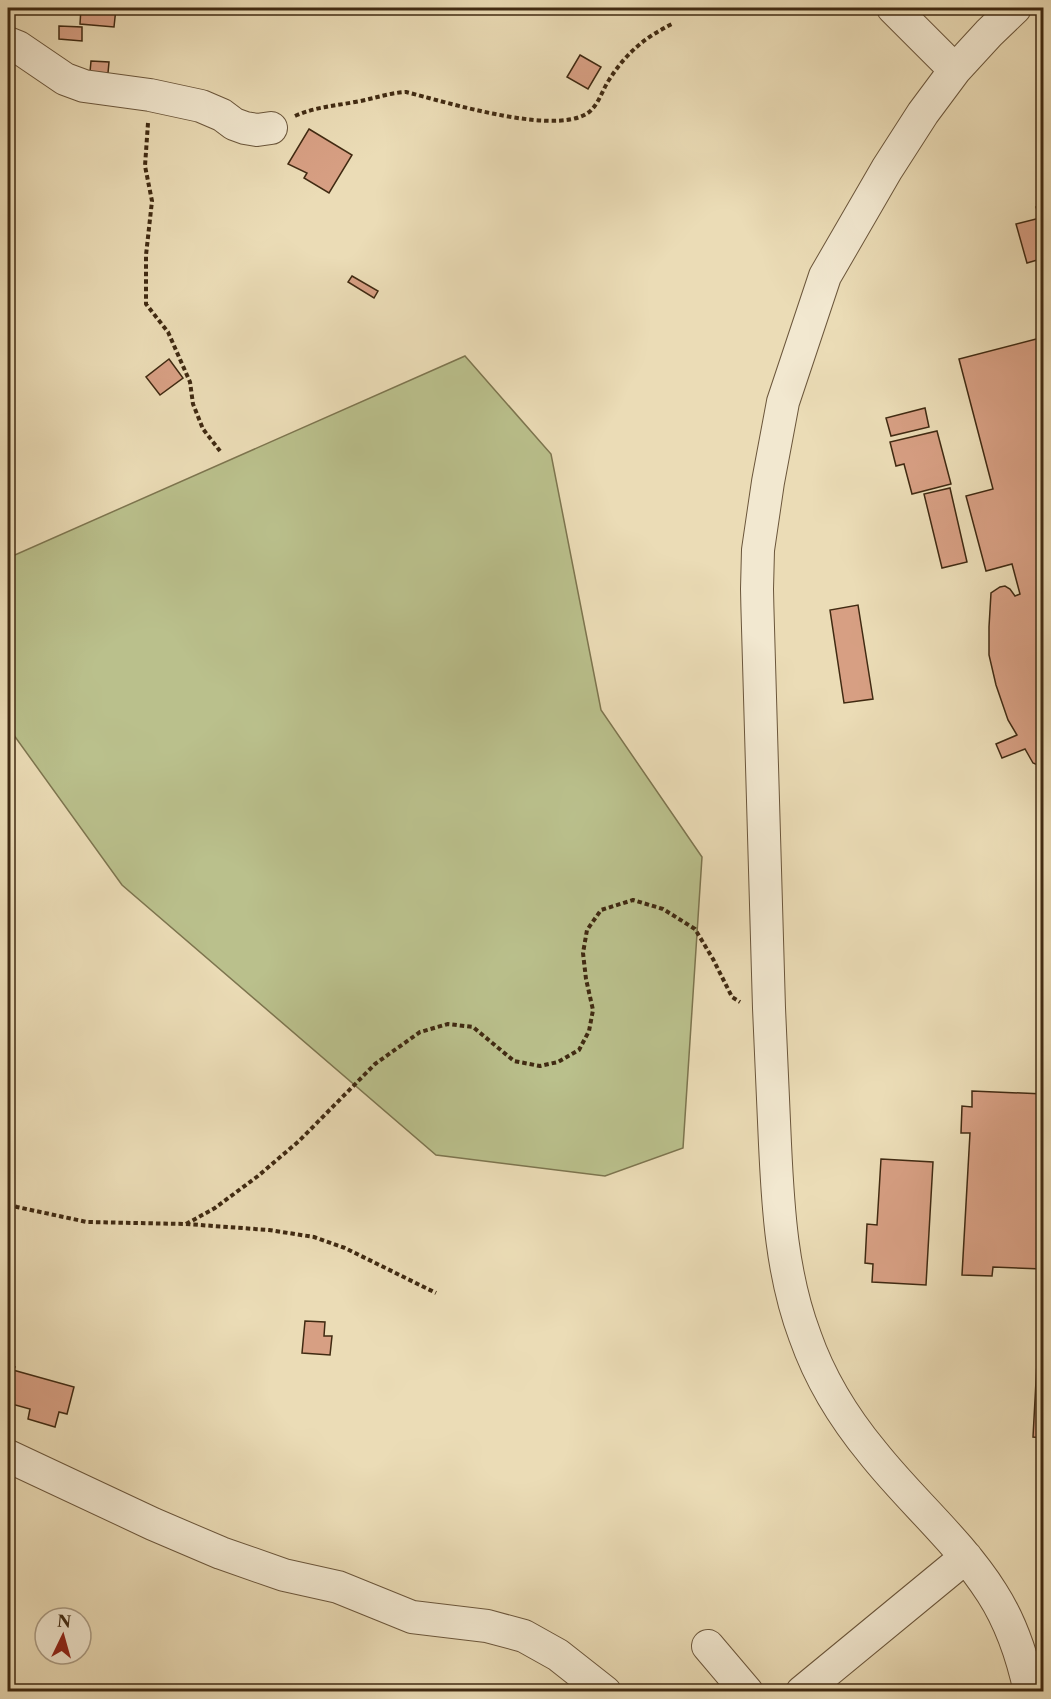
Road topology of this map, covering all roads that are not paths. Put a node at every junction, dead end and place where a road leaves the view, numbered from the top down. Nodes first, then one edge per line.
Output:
1 (893, 8) edge
2 (1015, 8) edge
3 (8, 43) edge
4 (955, 70) junction
5 (271, 128) road end
6 (8, 1456) edge
7 (966, 1557) junction
8 (708, 1646) dead end
9 (1033, 1672) edge
10 (605, 1692) edge
11 (747, 1692) edge
12 (802, 1692) edge

1 - 4 street
2 - 4 street
3 - 5 street
4 - 7 street
6 - 10 street
7 - 9 street
7 - 12 street
8 - 11 street

